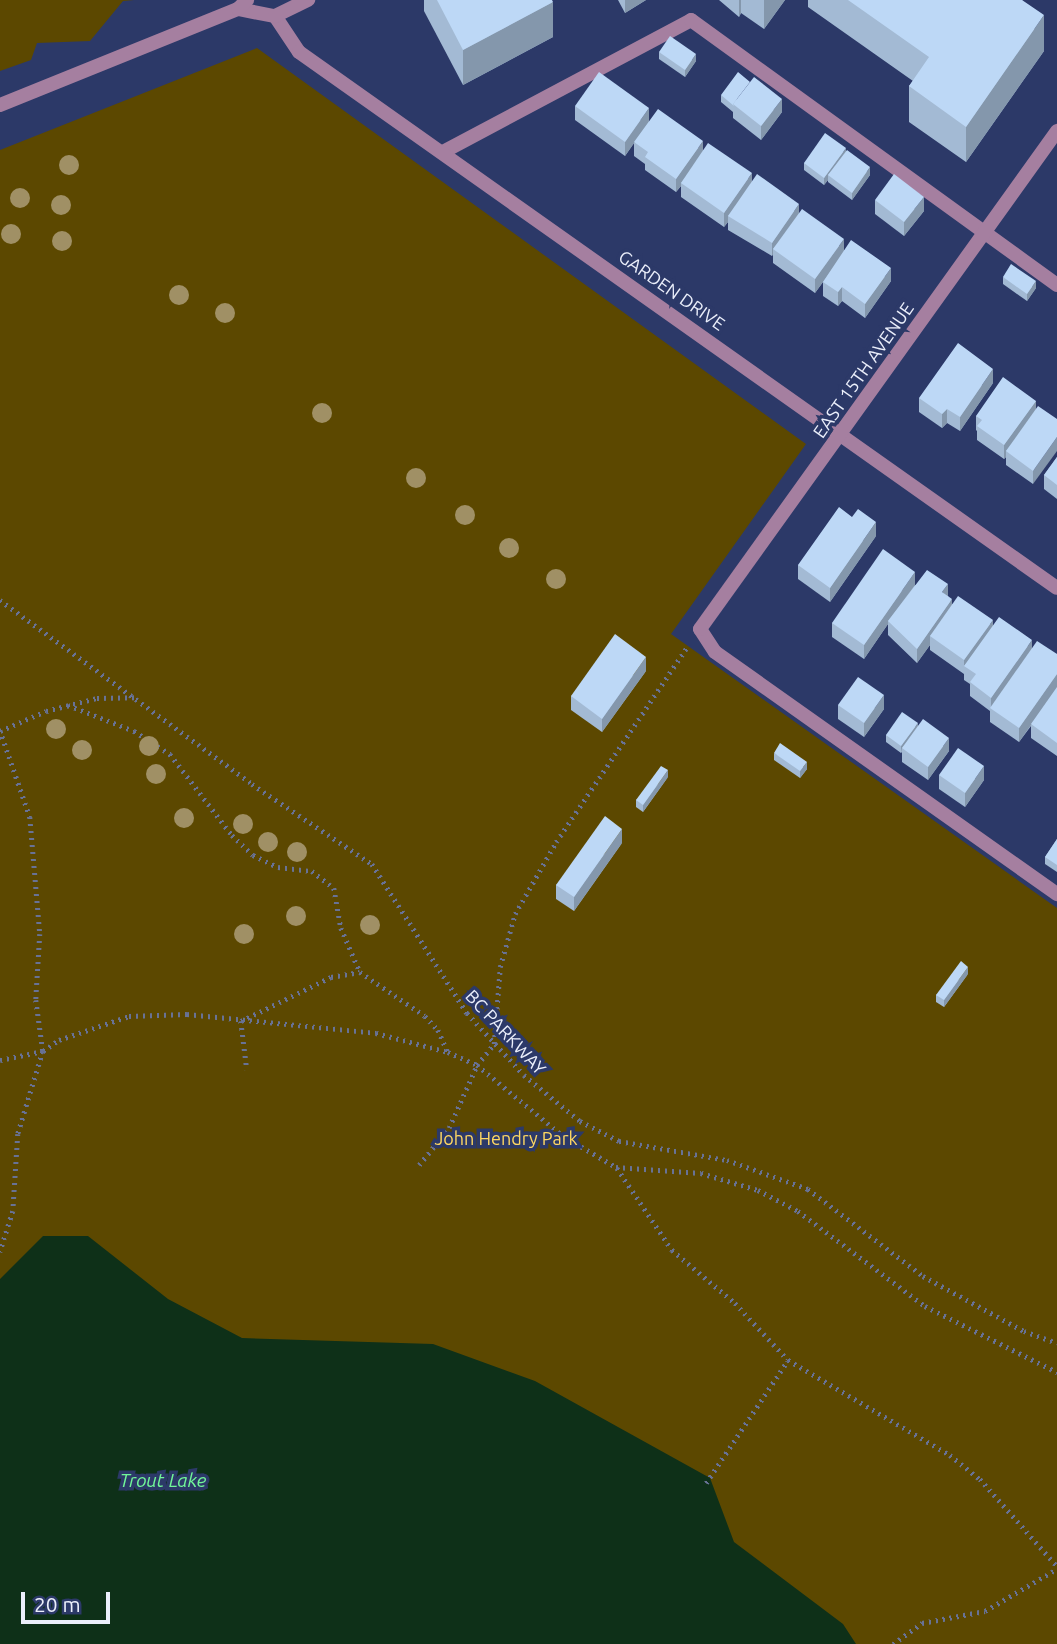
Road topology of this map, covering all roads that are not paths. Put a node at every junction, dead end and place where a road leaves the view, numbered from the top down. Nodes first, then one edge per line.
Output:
1 (308, 0) edge
2 (243, 4) edge
3 (275, 16) junction
4 (0, 105) edge
5 (1057, 131) edge
6 (443, 152) junction
7 (984, 233) junction
8 (1057, 285) edge
9 (841, 435) junction
10 (1057, 588) edge
11 (1057, 894) edge

1 - 3 street
2 - 3 street
2 - 4 street
3 - 6 street, GARDEN DRIVE
5 - 7 street, EAST 15TH AVENUE
6 - 7 street
6 - 9 street, GARDEN DRIVE
7 - 8 street
7 - 9 street, EAST 15TH AVENUE
9 - 10 street, GARDEN DRIVE
9 - 11 street, EAST 15TH AVENUE

